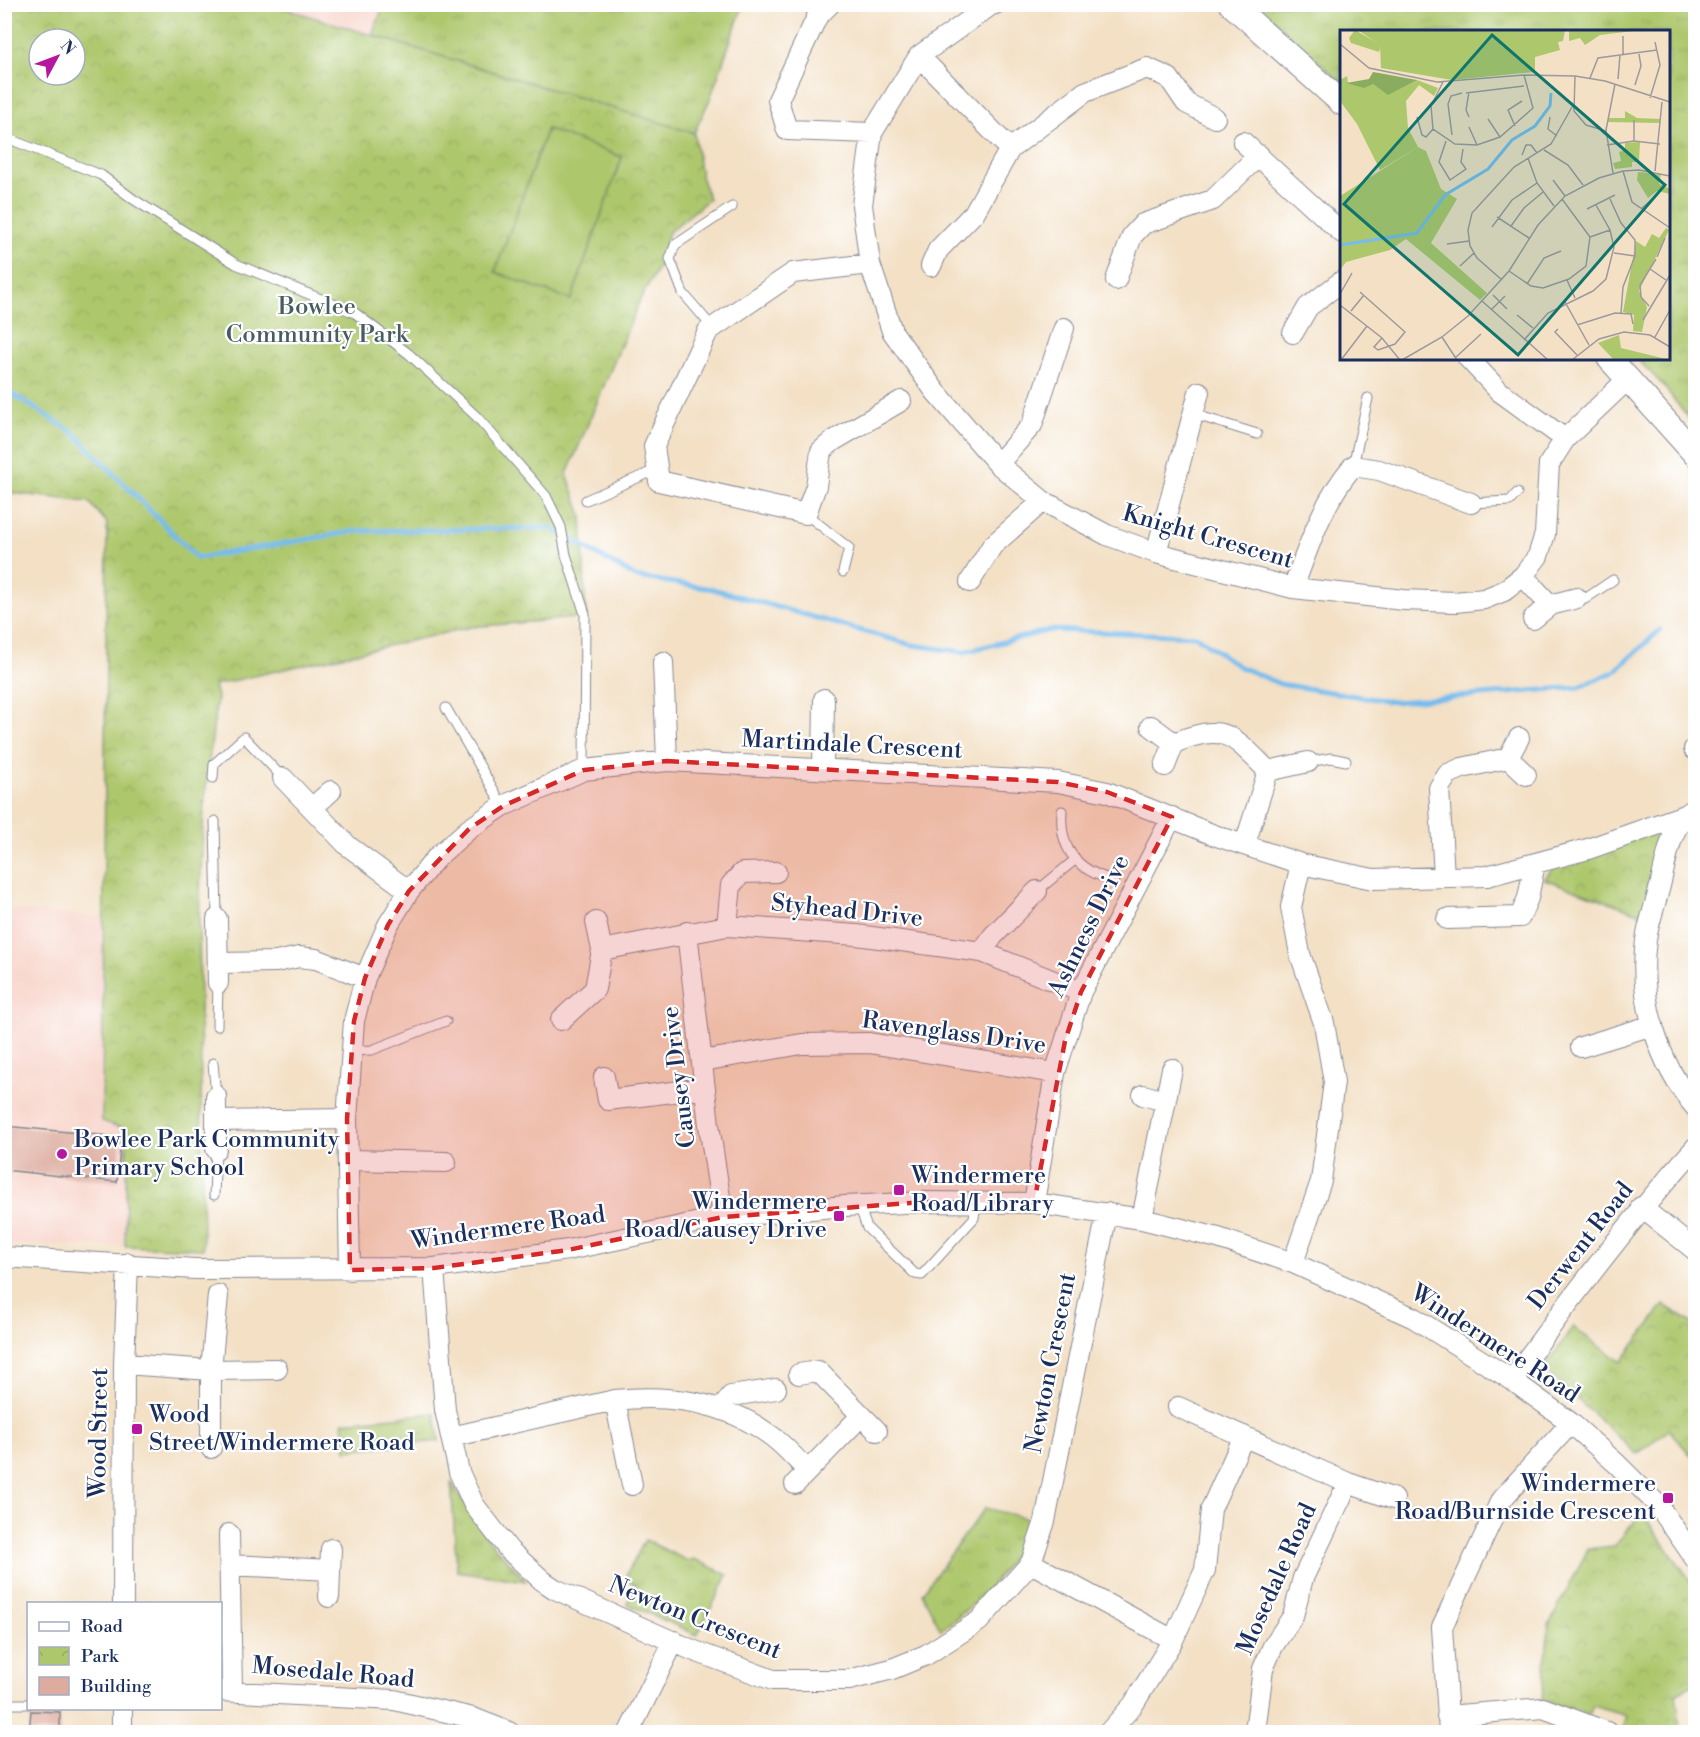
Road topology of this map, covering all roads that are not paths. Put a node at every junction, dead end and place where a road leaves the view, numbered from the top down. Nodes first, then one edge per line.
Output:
1 (830, 4) edge
2 (995, 4) edge
3 (1231, 4) edge
4 (991, 5) edge
5 (919, 56) junction
6 (1340, 102) edge
7 (1215, 118) dead end
8 (872, 133) junction
9 (4, 137) edge
10 (1243, 142) dead end
11 (1010, 149) junction
12 (1258, 156) junction
13 (732, 207) dead end
14 (1340, 232) edge
15 (870, 264) junction
16 (931, 266) dead end
17 (1116, 280) dead end
18 (1340, 282) edge
19 (713, 328) junction
20 (1064, 328) dead end
21 (1293, 333) dead end
22 (1470, 360) edge
23 (1611, 360) edge
24 (1629, 378) junction
25 (1199, 392) dead end
26 (1368, 398) dead end
27 (901, 401) dead end
28 (1193, 414) junction
29 (1257, 434) dead end
30 (1565, 439) junction
31 (1695, 455) edge
32 (999, 464) junction
33 (1353, 466) junction
34 (657, 469) junction
35 (1517, 492) dead end
36 (586, 500) dead end
37 (1043, 501) junction
38 (1471, 503) joint
39 (806, 514) junction
40 (1156, 553) junction
41 (843, 572) dead end
42 (1523, 576) junction
43 (1613, 580) dead end
44 (970, 582) dead end
45 (1293, 588) junction
46 (1577, 598) joint
47 (1550, 605) junction
48 (1533, 619) dead end
49 (663, 662) dead end
50 (824, 699) dead end
51 (446, 708) dead end
52 (1151, 726) dead end
53 (1519, 738) dead end
54 (1174, 743) junction
55 (1508, 758) junction
56 (667, 761) junction
57 (1346, 761) dead end
58 (1308, 762) joint
59 (1164, 766) dead end
60 (823, 768) junction
61 (584, 770) junction
62 (1268, 771) junction
63 (1526, 774) dead end
64 (213, 778) dead end
65 (283, 778) joint
66 (331, 791) dead end
67 (503, 806) junction
68 (312, 808) junction
69 (1062, 811) dead end
70 (1690, 811) edge
71 (1172, 817) junction
72 (215, 821) dead end
73 (1245, 844) junction
74 (1076, 859) junction
75 (1535, 863) junction
76 (1301, 864) junction
77 (776, 872) dead end
78 (1444, 877) junction
79 (1114, 880) dead end
80 (408, 891) junction
81 (1037, 891) joint
82 (218, 919) joint
83 (1447, 919) dead end
84 (596, 922) dead end
85 (727, 926) junction
86 (687, 932) junction
87 (602, 950) junction
88 (981, 952) junction
89 (219, 963) junction
90 (364, 978) junction
91 (218, 983) joint
92 (1081, 992) junction
93 (561, 1020) dead end
94 (446, 1021) dead end
95 (1653, 1025) junction
96 (217, 1026) dead end
97 (1581, 1047) dead end
98 (351, 1051) junction
99 (702, 1061) junction
100 (213, 1063) dead end
101 (1172, 1069) dead end
102 (1055, 1073) junction
103 (604, 1077) dead end
104 (705, 1088) junction
105 (1143, 1095) dead end
106 (216, 1096) joint
107 (1165, 1101) junction
108 (1695, 1108) edge
109 (347, 1119) junction
110 (217, 1121) junction
111 (1695, 1147) edge
112 (216, 1149) joint
113 (348, 1160) junction
114 (446, 1162) dead end
115 (214, 1195) dead end
116 (976, 1203) junction
117 (1034, 1203) junction
118 (859, 1205) junction
119 (1641, 1207) junction
120 (1107, 1213) junction
121 (723, 1216) junction
122 (1142, 1219) junction
123 (1695, 1251) edge
124 (4, 1257) edge
125 (128, 1263) junction
126 (1293, 1263) junction
127 (434, 1268) junction
128 (350, 1270) junction
129 (218, 1295) dead end
130 (124, 1364) junction
131 (277, 1369) dead end
132 (211, 1370) junction
133 (798, 1374) dead end
134 (1512, 1380) junction
135 (776, 1389) dead end
136 (615, 1400) junction
137 (1178, 1407) dead end
138 (722, 1409) junction
139 (861, 1416) junction
140 (1570, 1423) junction
141 (877, 1431) dead end
142 (1244, 1436) junction
143 (451, 1437) junction
144 (211, 1449) dead end
145 (1348, 1483) junction
146 (632, 1485) dead end
147 (1394, 1500) dead end
148 (229, 1534) dead end
149 (331, 1549) dead end
150 (1695, 1560) edge
151 (1031, 1563) junction
152 (231, 1565) junction
153 (330, 1570) junction
154 (329, 1597) dead end
155 (123, 1602) edge
156 (1173, 1640) junction
157 (674, 1641) junction
158 (226, 1690) edge
159 (4, 1704) edge
160 (27, 1704) edge
161 (122, 1710) edge
162 (1448, 1724) edge
163 (122, 1732) edge
164 (508, 1732) edge
165 (629, 1732) edge
166 (1109, 1732) edge
167 (1255, 1732) edge
168 (1606, 1732) edge

1 - 8 street
2 - 4 street, Knight Crescent
3 - 6 street
4 - 5 street, Knight Crescent
5 - 8 street, Knight Crescent
5 - 11 street
7 - 11 street
8 - 15 street, Knight Crescent
9 - 61 lane
10 - 12 street
11 - 16 street
12 - 14 street
12 - 17 street
13 - 19 lane
15 - 19 street
15 - 32 street, Knight Crescent
18 - 21 street
19 - 34 street
20 - 32 street
22 - 30 street
23 - 24 street
24 - 30 street, Knight Crescent
24 - 31 street
25 - 28 street
26 - 33 lane
27 - 39 street
28 - 29 lane
28 - 40 street
30 - 42 street, Knight Crescent
32 - 37 street, Knight Crescent
33 - 38 street
33 - 45 street
34 - 36 lane
34 - 39 street
35 - 38 lane
37 - 40 street, Knight Crescent
37 - 44 street
39 - 41 lane
40 - 45 street, Knight Crescent
42 - 45 street, Knight Crescent
42 - 47 street
43 - 46 lane
46 - 47 street
47 - 48 street
49 - 56 street
50 - 60 street
51 - 67 lane
52 - 54 street
53 - 55 street
54 - 59 street
54 - 62 street
55 - 63 street
55 - 78 street
56 - 60 street, Martindale Crescent
56 - 61 street, Martindale Crescent
57 - 58 lane
58 - 62 street
60 - 71 street, Martindale Crescent
61 - 67 street, Martindale Crescent
62 - 73 street
64 - 65 lane
65 - 68 street
66 - 68 street
67 - 80 street, Martindale Crescent
68 - 80 street
69 - 74 lane
70 - 75 street, Martindale Crescent
70 - 95 street
71 - 73 street, Martindale Crescent
71 - 92 street, Ashness Drive
72 - 82 lane
73 - 76 street, Martindale Crescent
74 - 79 lane
74 - 81 lane
75 - 78 street, Martindale Crescent
75 - 83 street
76 - 78 street, Martindale Crescent
76 - 126 street
77 - 85 street
80 - 90 street, Martindale Crescent
81 - 88 street
82 - 89 street
84 - 87 street
85 - 86 street, Styhead Drive
85 - 88 street, Styhead Drive
86 - 87 street, Styhead Drive
86 - 99 street, Causey Drive
87 - 93 street
88 - 92 street, Styhead Drive
89 - 90 street
89 - 91 street
90 - 98 street, Martindale Crescent
91 - 96 lane
92 - 102 street, Ashness Drive
94 - 98 lane
95 - 97 street
95 - 108 street
98 - 109 street, Martindale Crescent
99 - 102 street, Ravenglass Drive
99 - 104 street, Causey Drive
100 - 106 lane
101 - 107 street
102 - 117 street, Ashness Drive
103 - 104 street
104 - 121 street, Causey Drive
105 - 107 street
106 - 110 street
107 - 122 street
109 - 110 street
109 - 113 street, Martindale Crescent
110 - 112 street
111 - 119 street, Derwent Road
112 - 115 lane
113 - 114 street
113 - 128 street, Martindale Crescent
116 - 117 street, Windermere Road
116 - 118 street, Windermere Road
116 - 118 lane
117 - 120 street, Windermere Road
118 - 121 street, Windermere Road
119 - 123 street
119 - 134 street, Derwent Road
120 - 122 street, Windermere Road
120 - 151 street, Newton Crescent
121 - 127 street, Windermere Road
122 - 126 street, Windermere Road
124 - 125 street, Windermere Road
125 - 128 street, Windermere Road
125 - 130 street, Wood Street
126 - 134 street, Windermere Road
127 - 128 street, Windermere Road
127 - 143 street, Newton Crescent
129 - 132 street
130 - 132 street
130 - 155 street, Wood Street
131 - 132 street
132 - 144 street
133 - 139 street
134 - 140 street, Windermere Road
135 - 138 street
136 - 138 street
136 - 143 street
136 - 146 street
137 - 142 street
138 - 139 street
139 - 141 street
140 - 150 street, Windermere Road
140 - 162 street
142 - 145 street
142 - 156 street
143 - 157 street, Newton Crescent
145 - 147 street
145 - 167 street, Mosedale Road
148 - 152 street
149 - 153 street
151 - 156 street
151 - 157 street, Newton Crescent
152 - 153 street
152 - 158 street
153 - 154 street
156 - 166 street
157 - 165 street
158 - 164 street, Mosedale Road
159 - 160 lane
161 - 163 street
162 - 168 street

